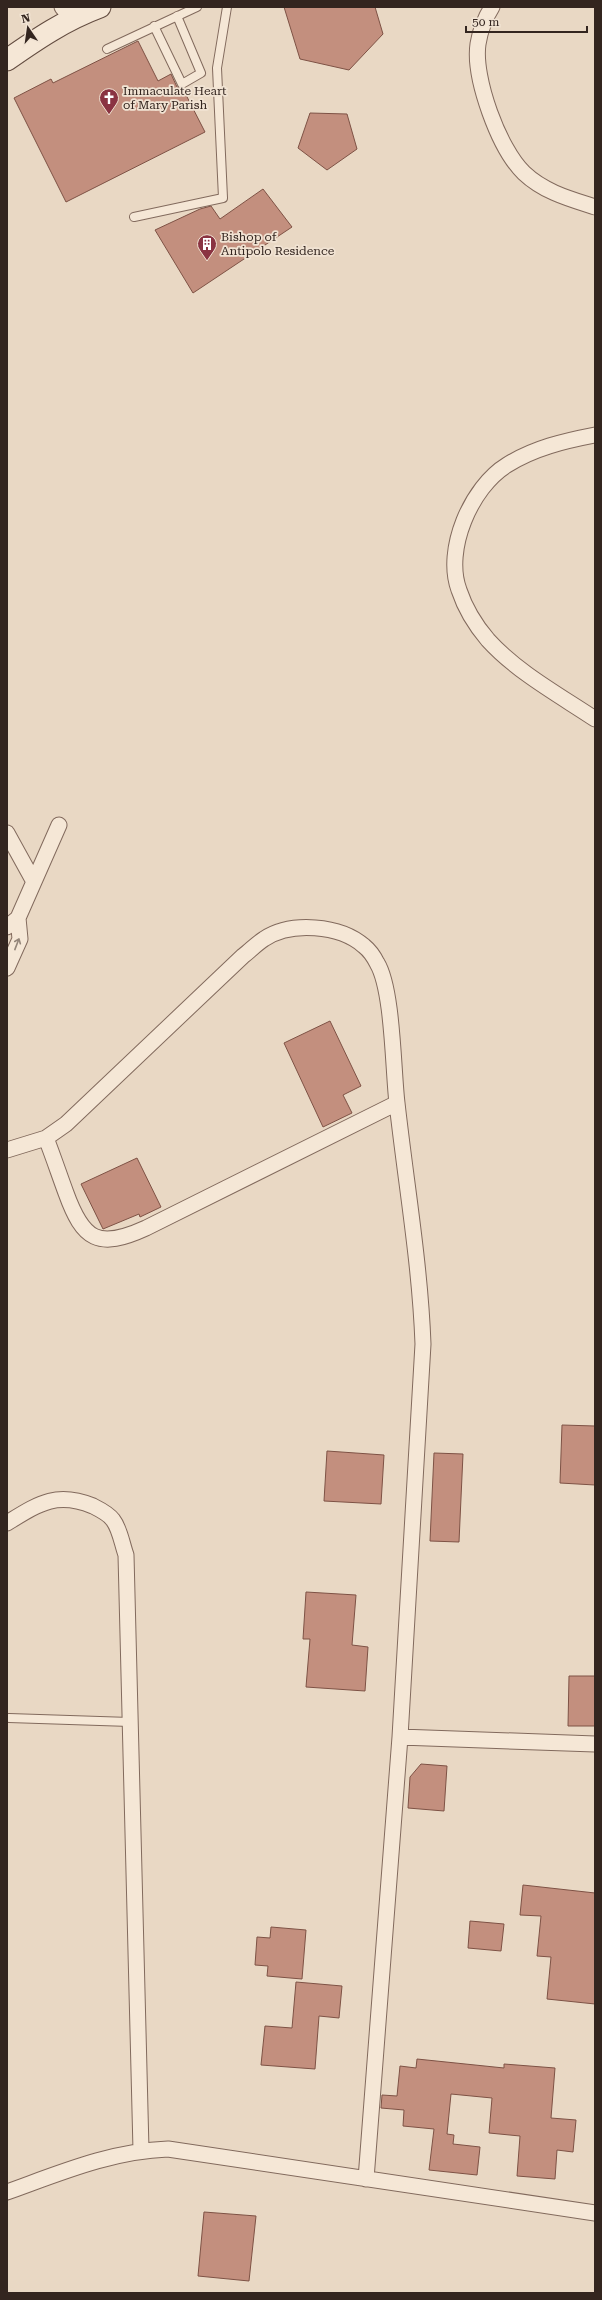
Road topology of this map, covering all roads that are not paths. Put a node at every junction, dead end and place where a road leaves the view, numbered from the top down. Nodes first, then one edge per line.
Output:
1 (100, 7) edge
2 (197, 7) edge
3 (227, 7) edge
4 (492, 7) edge
5 (67, 13) edge
6 (177, 16) junction
7 (154, 26) junction
8 (107, 49) dead end
9 (7, 60) edge
10 (595, 207) edge
11 (134, 217) dead end
12 (595, 436) edge
13 (595, 719) edge
14 (59, 826) dead end
15 (7, 833) edge
16 (34, 882) junction
17 (13, 922) edge
18 (7, 968) edge
19 (397, 1103) junction
20 (46, 1138) junction
21 (7, 1150) edge
22 (7, 1523) edge
23 (8, 1718) dead end
24 (130, 1722) junction
25 (400, 1737) junction
26 (595, 1744) edge
27 (141, 2150) junction
28 (366, 2179) junction
29 (7, 2192) edge
30 (595, 2213) edge

1 - 5 street
2 - 6 lane
3 - 11 lane
4 - 10 street
5 - 9 street
6 - 7 lane
6 - 7 lane
7 - 8 lane
12 - 13 street
14 - 16 street
15 - 16 street
16 - 17 street
18 -> 17 street
19 - 20 street
19 - 20 street
19 - 25 street
20 - 21 street
22 - 24 street
23 - 24 lane
24 - 27 street
25 - 26 street
25 - 28 street
27 - 28 street
27 - 29 street
28 - 30 street

